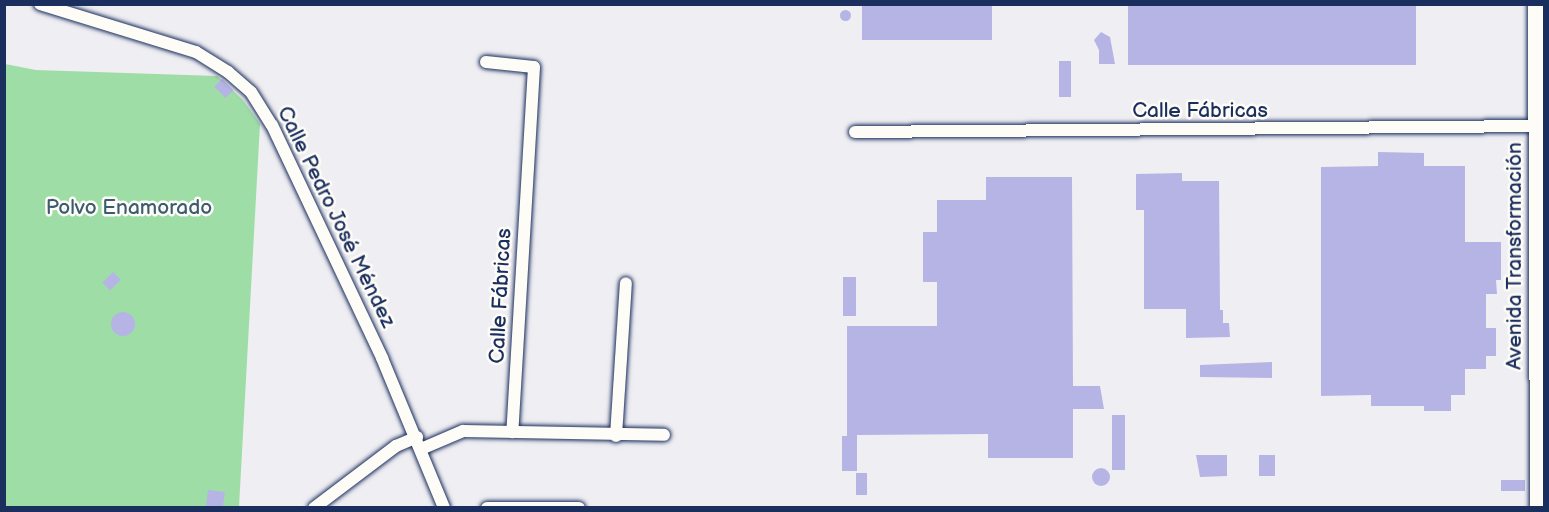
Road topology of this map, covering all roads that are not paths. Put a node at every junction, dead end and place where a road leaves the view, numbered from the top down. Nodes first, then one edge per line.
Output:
1 (40, 4) edge
2 (1536, 4) edge
3 (486, 62) dead end
4 (1541, 126) edge
5 (855, 132) dead end
6 (626, 283) dead end
7 (1541, 424) edge
8 (512, 432) junction
9 (664, 435) dead end
10 (616, 436) junction
11 (419, 443) junction
12 (314, 507) edge
13 (444, 507) edge
14 (487, 507) edge
15 (579, 507) edge
16 (1538, 507) edge

1 - 11 street, Calle Pedro José Méndez
2 - 4 main road, Avenida Transformación
3 - 8 street, Calle Fábricas
4 - 5 street, Calle Fábricas
4 - 7 main road, Avenida Transformación
6 - 10 street
7 - 16 main road, Avenida Transformación
8 - 10 street
8 - 11 street
9 - 10 street
11 - 12 street
11 - 13 street, Calle Pedro José Méndez
14 - 15 street

